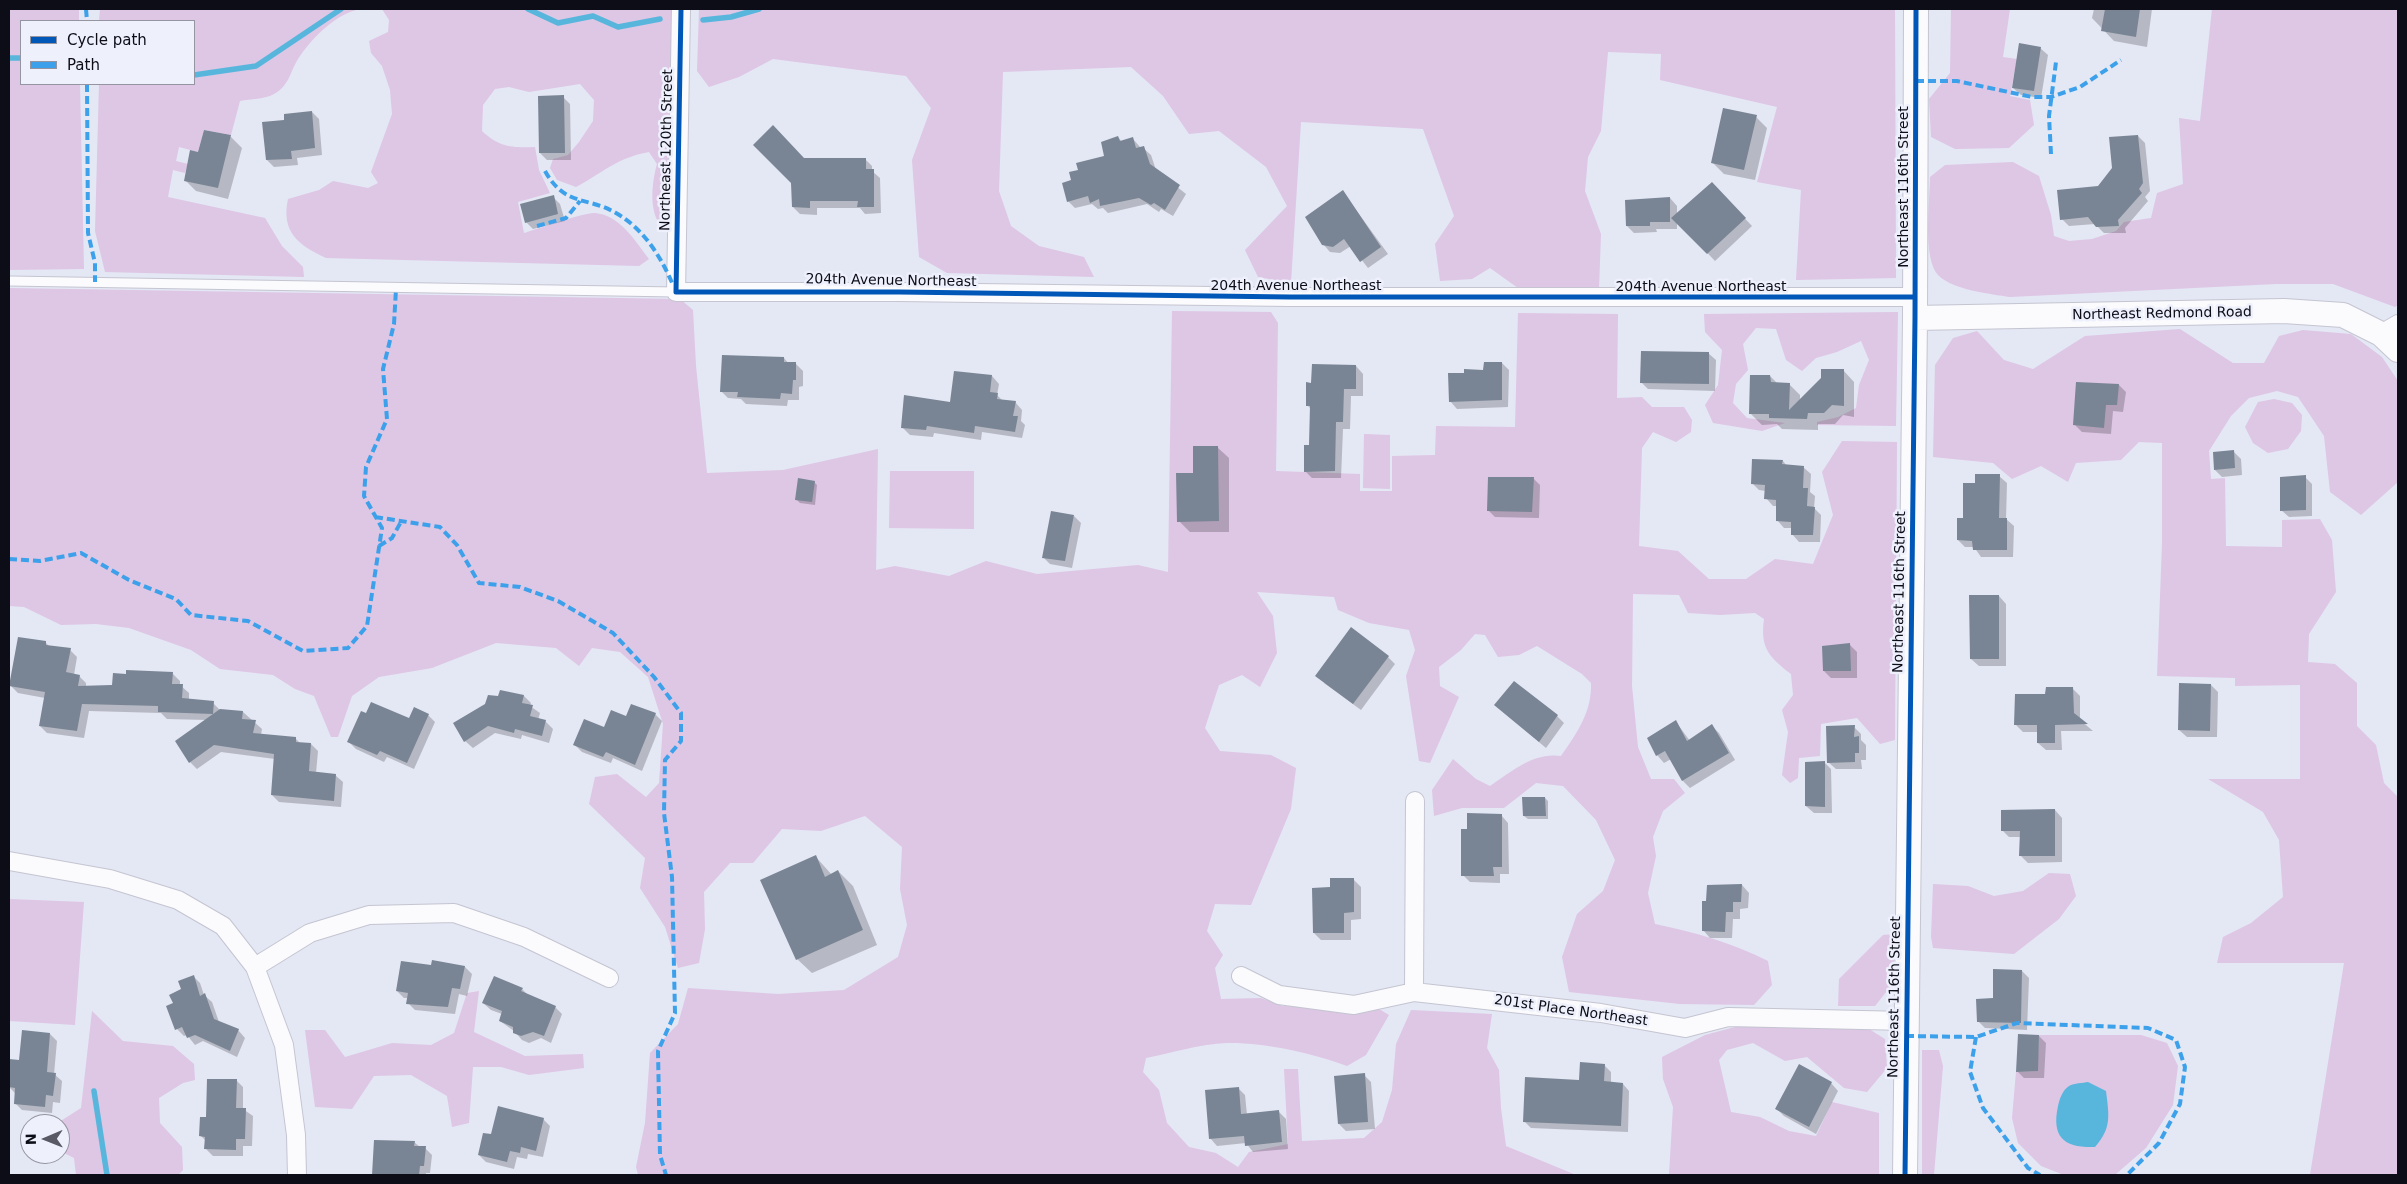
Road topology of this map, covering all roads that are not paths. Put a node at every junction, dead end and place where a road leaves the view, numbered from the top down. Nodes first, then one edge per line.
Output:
1 (681, 9) edge
2 (1916, 9) edge
3 (9, 281) edge
4 (676, 292) junction
5 (1915, 308) junction
6 (2390, 329) edge
7 (2398, 350) edge
8 (1415, 800) dead end
9 (9, 861) edge
10 (255, 967) junction
11 (1241, 976) dead end
12 (609, 978) dead end
13 (1414, 992) junction
14 (1906, 1021) junction
15 (297, 1175) edge
16 (1905, 1175) edge

1 - 4 street, Northeast 120th Street
2 - 5 street, Northeast 116th Street
3 - 4 lane
4 - 5 street, 204th Avenue Northeast
5 - 6 street, Northeast Redmond Road
5 - 14 street, Northeast 116th Street
6 - 7 street, Northeast Redmond Road
8 - 13 street
9 - 10 street
10 - 12 street
10 - 15 street
11 - 13 street, 201st Place Northeast
13 - 14 street, 201st Place Northeast
14 - 16 street, Northeast 116th Street

